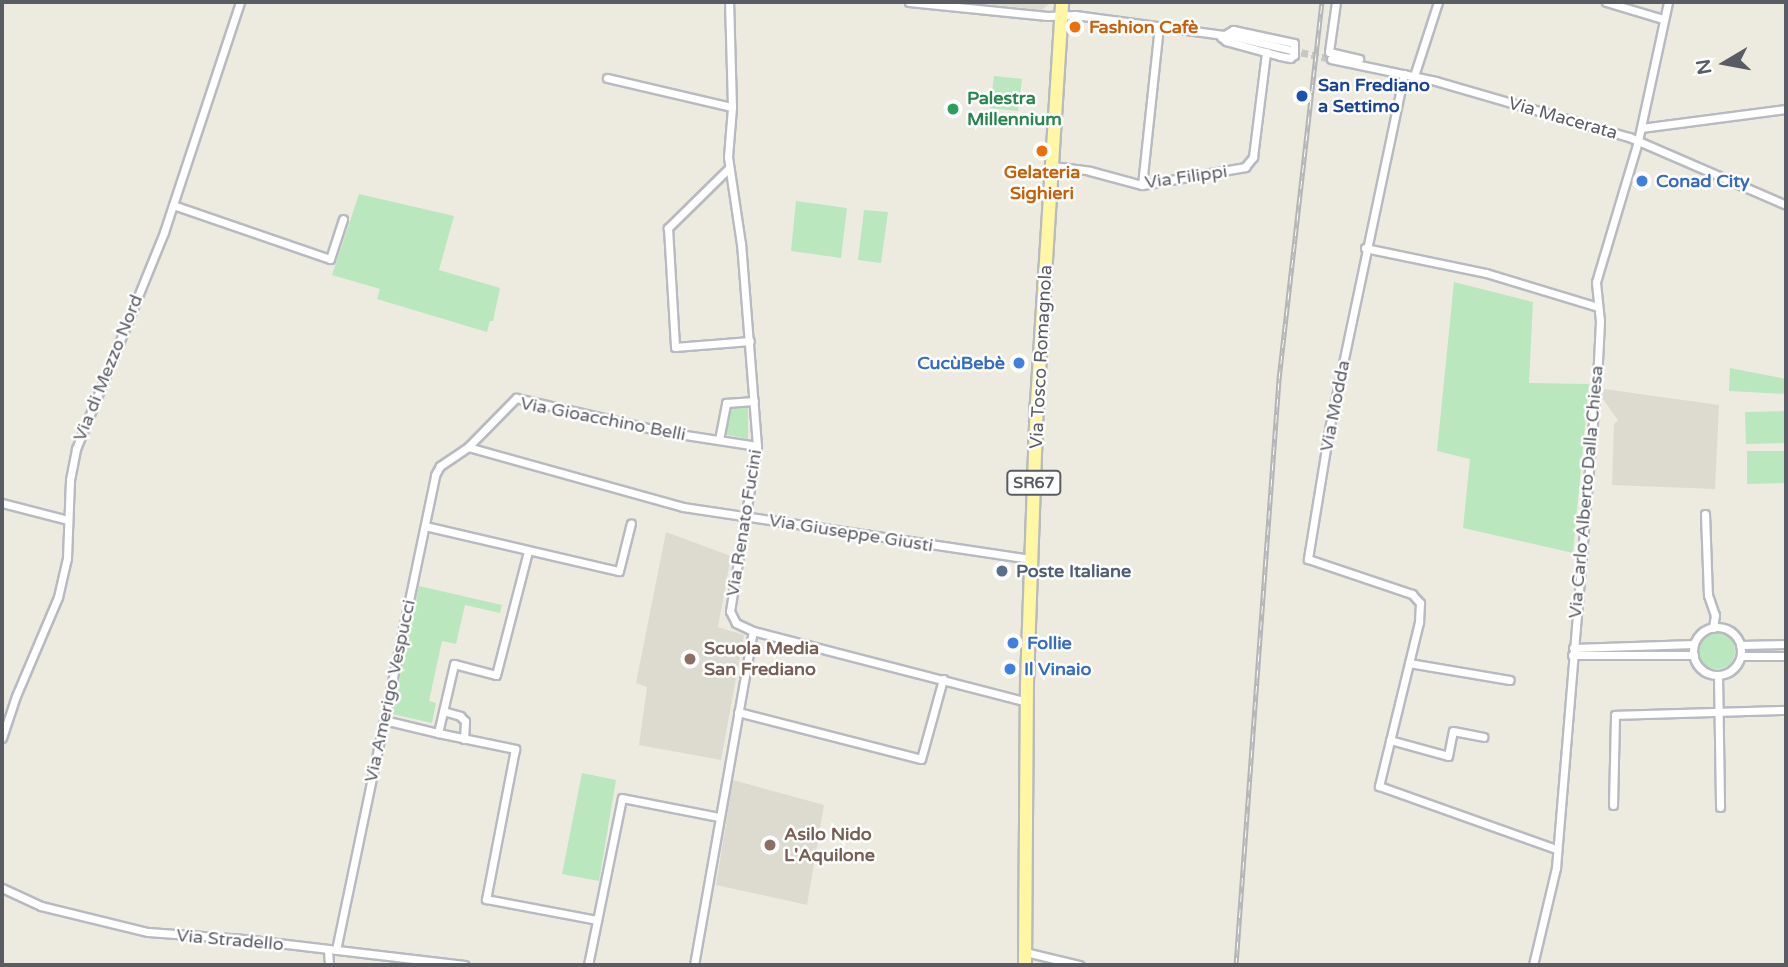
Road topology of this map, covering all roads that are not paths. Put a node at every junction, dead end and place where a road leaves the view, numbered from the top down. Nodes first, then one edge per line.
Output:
1 (240, 2) edge
2 (729, 2) edge
3 (909, 2) edge
4 (1336, 2) edge
5 (1438, 2) edge
6 (1606, 2) edge
7 (1668, 2) edge
8 (1062, 8) edge
9 (1663, 19) junction
10 (1158, 27) junction
11 (1221, 37) junction
12 (1291, 50) tunnel mouth
13 (1266, 52) junction
14 (1404, 74) junction
15 (1414, 76) junction
16 (607, 78) dead end
17 (732, 107) junction
18 (1786, 109) edge
19 (1641, 128) junction
20 (1638, 141) junction
21 (1052, 166) junction
22 (729, 168) junction
23 (1142, 185) junction
24 (173, 205) junction
25 (1786, 205) edge
26 (343, 219) dead end
27 (1365, 248) junction
28 (1598, 307) junction
29 (750, 341) junction
30 (754, 401) junction
31 (719, 440) junction
32 (757, 446) junction
33 (468, 447) junction
34 (2, 503) edge
35 (1704, 514) dead end
36 (746, 517) junction
37 (68, 520) junction
38 (631, 523) dead end
39 (425, 526) junction
40 (528, 551) junction
41 (1032, 559) junction
42 (1713, 628) junction
43 (753, 631) junction
44 (1694, 644) junction
45 (1786, 644) edge
46 (1740, 645) junction
47 (1572, 652) junction
48 (1694, 655) junction
49 (1741, 656) junction
50 (1786, 656) edge
51 (1409, 663) junction
52 (1717, 675) junction
53 (943, 680) junction
54 (1510, 680) dead end
55 (1027, 702) junction
56 (1786, 710) edge
57 (443, 711) junction
58 (1718, 711) junction
59 (738, 712) junction
60 (384, 720) junction
61 (438, 733) junction
62 (1483, 737) dead end
63 (2, 738) edge
64 (464, 739) junction
65 (1390, 740) junction
66 (1613, 805) dead end
67 (1720, 807) dead end
68 (719, 817) junction
69 (1556, 849) junction
70 (2, 888) edge
71 (597, 920) junction
72 (332, 950) junction
73 (1025, 959) edge
74 (329, 965) edge
75 (464, 965) edge
76 (588, 965) edge
77 (694, 965) edge
78 (1079, 965) edge
79 (1533, 965) edge

1 - 24 street, Via di Mezzo Nord
2 - 17 street, Via Renato Fucini
3 - 8 street
4 - 14 street, Via Macerata
5 - 15 street
6 - 9 street
7 - 9 street, Via Carlo Alberto Dalla Chiesa
8 - 10 street
8 - 21 main road, Via Tosco Romagnola / SR67
9 - 19 street, Via Carlo Alberto Dalla Chiesa
10 - 11 street
10 - 23 street
11 - 12 street
11 - 13 street
11 - 13 street
13 - 23 street, Via Filippi
14 - 15 street, Via Macerata
14 - 27 street, Via Modda
15 - 20 street, Via Macerata
16 - 17 street
17 - 22 street, Via Renato Fucini
18 - 19 street
19 - 20 street, Via Carlo Alberto Dalla Chiesa
20 - 25 street, Via Macerata
20 - 28 street, Via Carlo Alberto Dalla Chiesa
21 - 23 street, Via Filippi
21 - 41 main road, Via Tosco Romagnola / SR67
22 - 29 street, Via Renato Fucini
22 - 29 street
24 - 26 street
24 - 37 street, Via di Mezzo Nord
27 - 28 street
27 - 51 street, Via Modda
28 - 47 street, Via Carlo Alberto Dalla Chiesa
29 - 30 street, Via Renato Fucini
30 - 31 street
30 - 32 street, Via Renato Fucini
31 - 32 street, Via Gioacchino Belli
31 - 33 street, Via Gioacchino Belli
32 - 36 street, Via Renato Fucini
33 - 36 street, Via Giuseppe Giusti
33 - 39 street, Via Amerigo Vespucci
34 - 37 street
35 - 42 street
36 - 41 street, Via Giuseppe Giusti
36 - 43 street, Via Renato Fucini
37 - 63 street, Via di Mezzo Nord
38 - 40 street
39 - 40 street
39 - 60 street, Via Amerigo Vespucci
40 - 57 street
41 - 55 main road, Via Tosco Romagnola / SR67
42 - 44 street
42 - 46 street
43 - 53 street
43 - 59 street
44 - 47 street
44 - 48 street
45 - 46 street
46 - 49 street
47 - 48 street
47 - 69 street, Via Carlo Alberto Dalla Chiesa
48 - 52 street
49 - 50 street
49 - 52 street
51 - 54 street
51 - 65 street, Via Modda
52 - 58 street
53 - 55 street
53 - 59 street
55 - 73 main road, Via Tosco Romagnola / SR67
56 - 58 street
57 - 61 street
57 - 64 street
58 - 66 street
58 - 67 street
59 - 68 street
60 - 61 street
60 - 72 street, Via Amerigo Vespucci
61 - 64 street
62 - 65 street
64 - 71 street
65 - 69 street, Via Modda
68 - 71 street
68 - 77 street
69 - 79 street
70 - 72 street, Via Stradello
71 - 76 street
72 - 74 street, Via Amerigo Vespucci
72 - 75 street, Via Stradello
73 - 78 street

